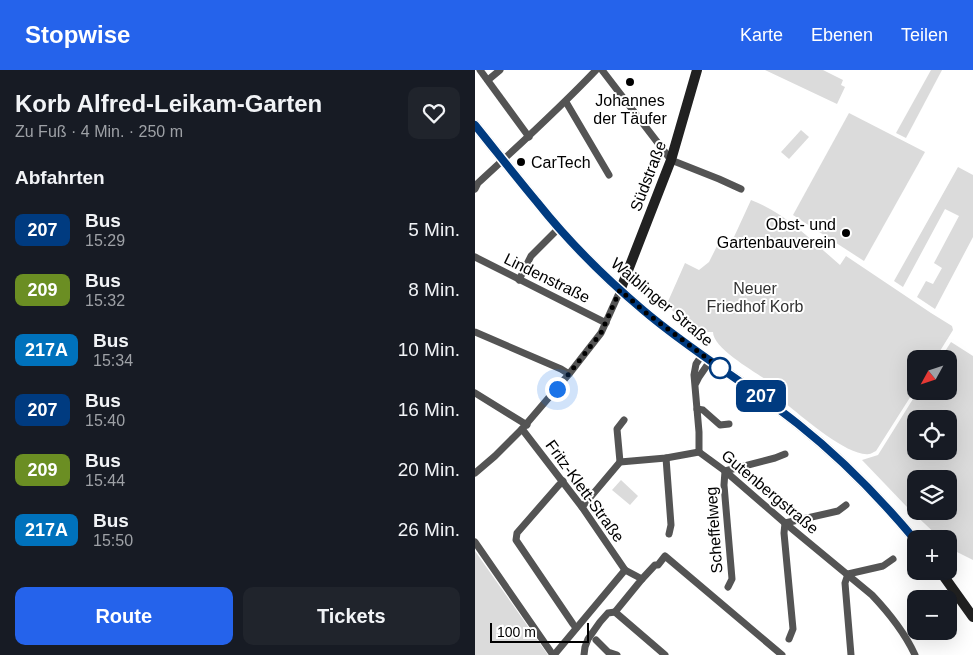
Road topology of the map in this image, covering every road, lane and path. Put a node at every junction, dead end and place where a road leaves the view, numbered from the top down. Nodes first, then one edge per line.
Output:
1 (480, 70) edge
2 (500, 70) edge
3 (595, 70) edge
4 (601, 70) edge
5 (697, 70) edge
6 (488, 80) junction
7 (566, 102) junction
8 (475, 125) edge
9 (529, 137) junction
10 (503, 160) junction
11 (671, 160) junction
12 (609, 175) dead end
13 (475, 189) edge
14 (741, 189) dead end
15 (559, 228) junction
16 (475, 257) edge
17 (519, 280) junction
18 (620, 290) junction
19 (606, 323) junction
20 (475, 332) edge
21 (706, 358) junction
22 (569, 374) junction
23 (475, 393) edge
24 (697, 409) junction
25 (624, 420) dead end
26 (729, 424) dead end
27 (524, 427) junction
28 (699, 452) junction
29 (785, 454) dead end
30 (666, 458) junction
31 (620, 462) junction
32 (477, 468) edge
33 (725, 471) junction
34 (563, 481) junction
35 (846, 505) dead end
36 (582, 507) junction
37 (785, 523) junction
38 (907, 531) edge
39 (669, 534) dead end
40 (475, 542) edge
41 (893, 559) dead end
42 (625, 570) junction
43 (848, 574) junction
44 (642, 579) junction
45 (946, 580) edge
46 (728, 587) dead end
47 (615, 612) junction
48 (973, 617) edge
49 (577, 628) junction
50 (592, 633) junction
51 (789, 639) dead end
52 (596, 640) junction
53 (554, 655) edge
54 (583, 655) edge
55 (603, 655) edge
56 (617, 655) edge
57 (665, 655) edge
58 (782, 655) edge
59 (851, 655) edge
60 (915, 655) edge

1 - 6 street
2 - 6 street
3 - 7 street
4 - 11 street
5 - 11 street, Südstraße
6 - 9 street
7 - 9 street
7 - 12 street
8 - 10 street, Waiblinger Straße
9 - 10 street
10 - 13 street
10 - 15 street, Waiblinger Straße
11 - 14 street
11 - 18 street, Südstraße
15 - 17 street
15 - 18 street, Waiblinger Straße
16 - 17 street, Lindenstraße
17 - 19 street, Lindenstraße
18 - 19 street
18 - 21 street, Waiblinger Straße
19 - 22 street
20 - 22 street
21 - 24 street
21 - 38 street, Waiblinger Straße
22 - 27 street
23 - 27 street, Fritz-Klett-Straße
24 - 26 street
24 - 28 street
25 - 31 street
27 - 32 street
27 - 34 street, Fritz-Klett-Straße
28 - 30 street, Gutenbergstraße
28 - 33 street, Gutenbergstraße
29 - 33 street
30 - 31 street, Gutenbergstraße
30 - 39 street
31 - 36 street
33 - 37 street, Gutenbergstraße
33 - 46 street, Scheffelweg
34 - 36 street, Fritz-Klett-Straße
34 - 49 street
35 - 37 street
36 - 42 street, Fritz-Klett-Straße
37 - 43 street, Gutenbergstraße
37 - 51 street
40 - 53 street
41 - 43 street
42 - 44 street
42 - 49 street
43 - 59 street
43 - 60 street, Gutenbergstraße
44 - 47 street
44 - 58 street
45 - 48 street
47 - 50 street
47 - 57 street
49 - 53 street
50 - 52 street
50 - 54 street
52 - 55 street
52 - 56 street

